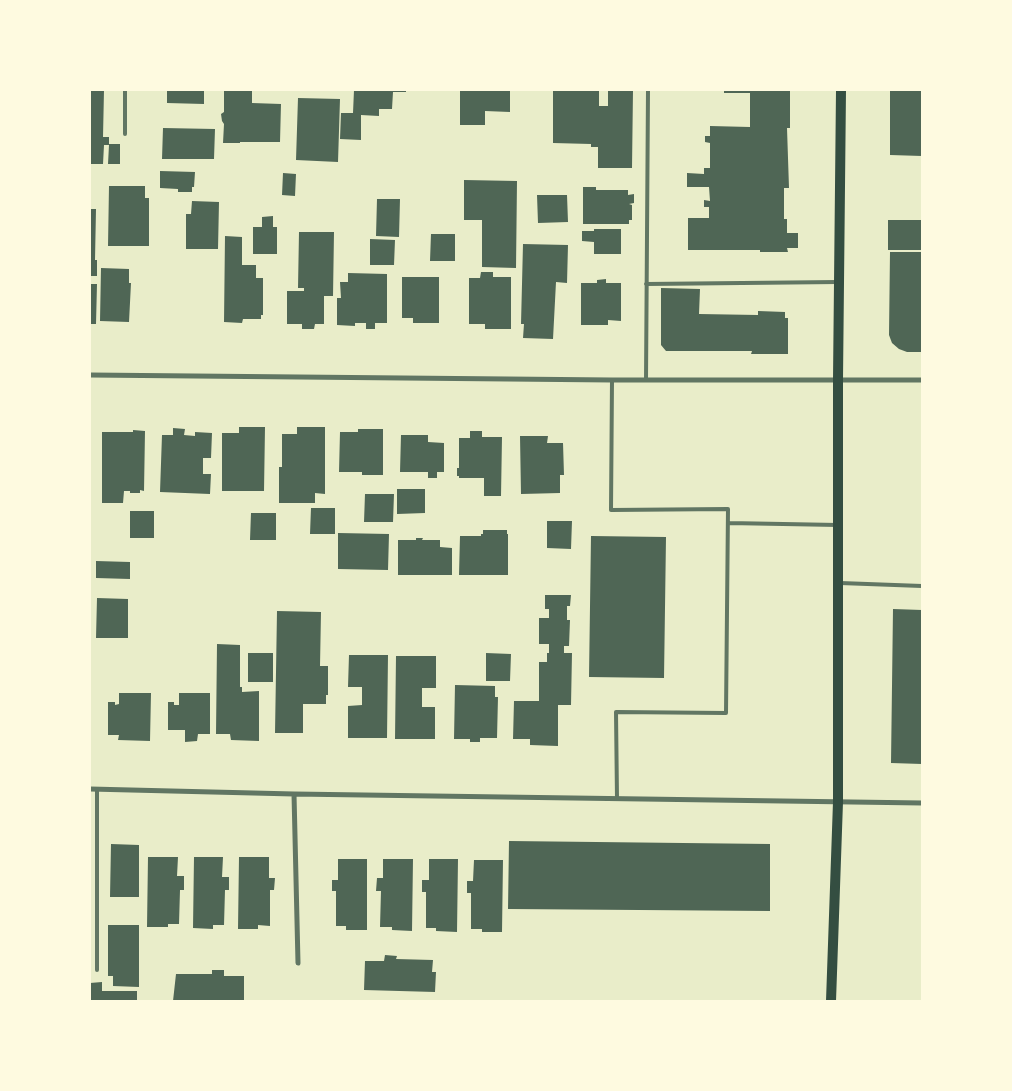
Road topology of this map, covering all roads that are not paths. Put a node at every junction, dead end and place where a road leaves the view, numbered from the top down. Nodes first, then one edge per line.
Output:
1 (124, 90) edge
2 (648, 90) edge
3 (841, 90) edge
4 (125, 134) dead end
5 (838, 282) junction
6 (646, 284) junction
7 (90, 376) edge
8 (838, 379) junction
9 (612, 380) junction
10 (646, 380) junction
11 (922, 380) edge
12 (728, 523) junction
13 (838, 525) junction
14 (838, 583) junction
15 (922, 586) edge
16 (90, 789) edge
17 (97, 789) junction
18 (294, 794) junction
19 (617, 799) junction
20 (838, 802) junction
21 (922, 803) edge
22 (298, 963) dead end
23 (96, 970) dead end
24 (831, 1001) edge

1 - 4 lane
2 - 6 lane
3 - 5 main road
5 - 6 lane
5 - 8 main road
6 - 10 lane
7 - 9 street
8 - 10 street
8 - 11 street
8 - 13 main road
9 - 10 street
9 - 12 lane
12 - 13 lane
12 - 19 lane
13 - 14 main road
14 - 15 lane
14 - 20 main road
16 - 17 street
17 - 18 street
17 - 23 lane
18 - 19 street
18 - 22 street
19 - 20 street
20 - 21 street
20 - 24 main road

